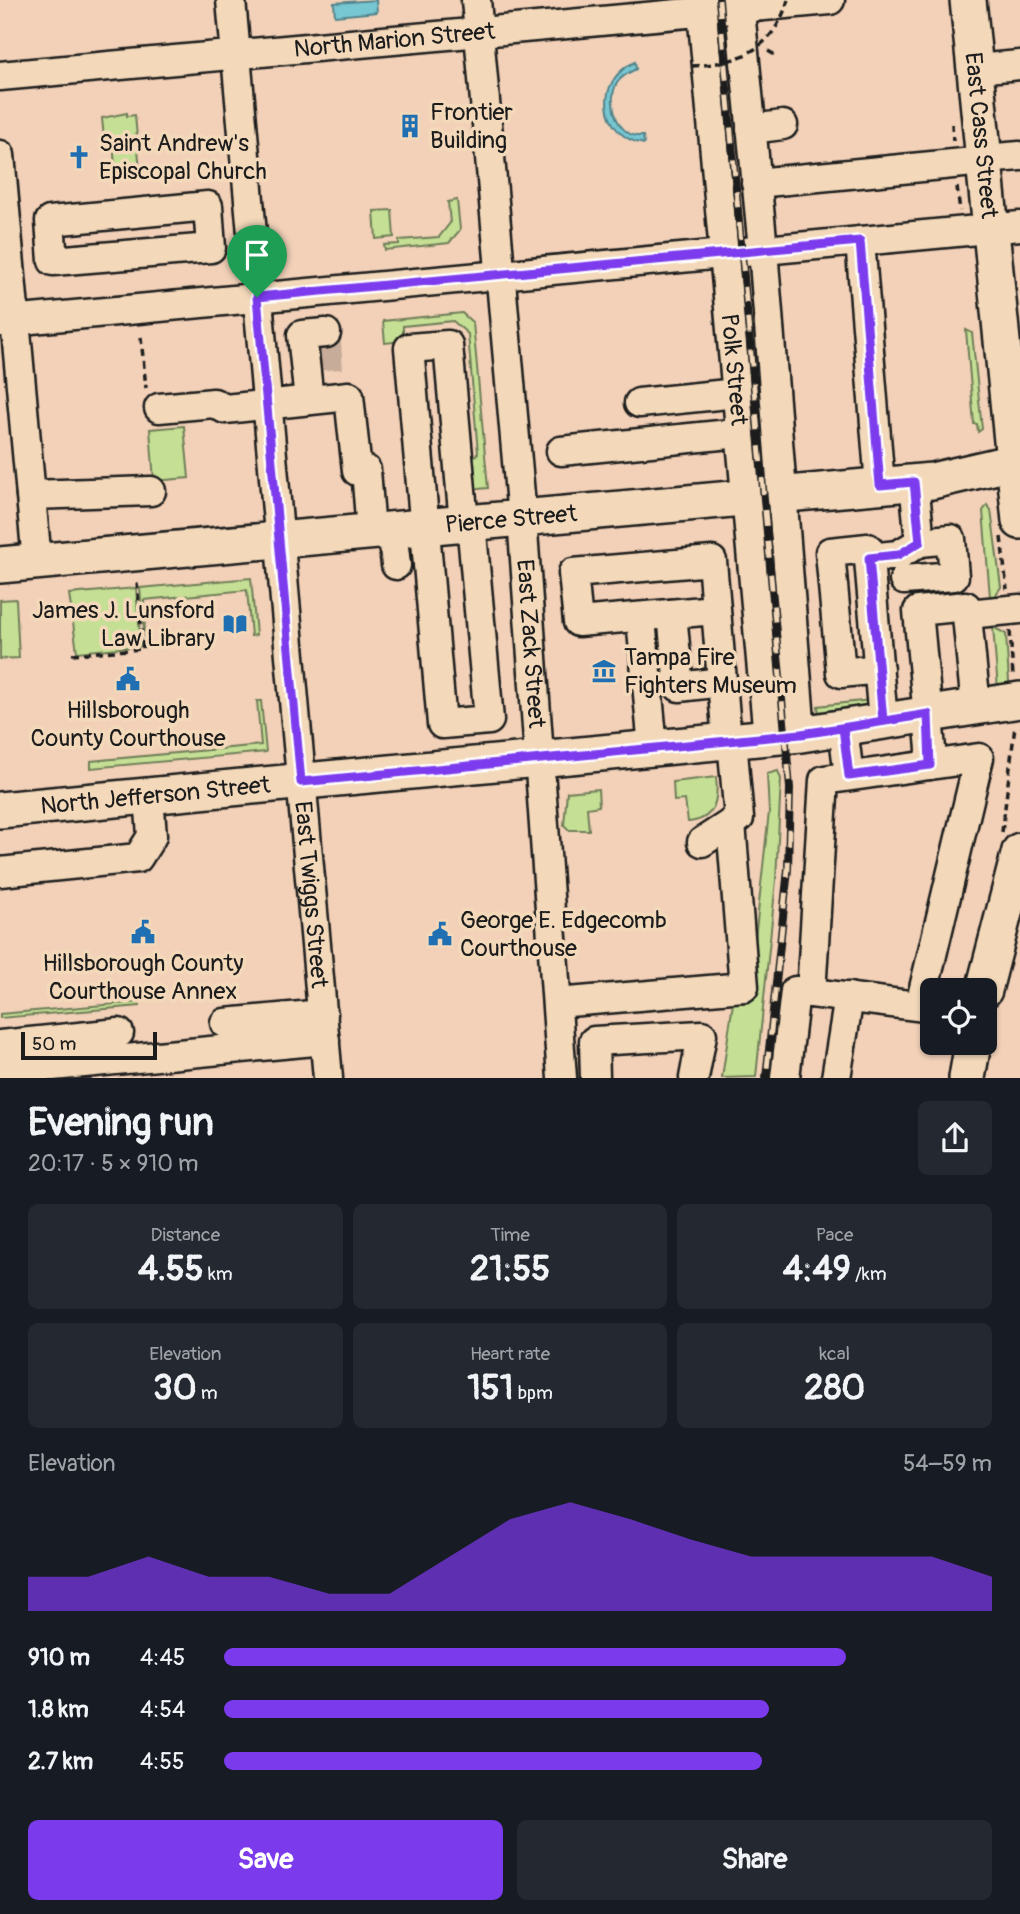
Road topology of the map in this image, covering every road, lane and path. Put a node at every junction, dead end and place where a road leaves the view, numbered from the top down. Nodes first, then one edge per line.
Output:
1 (231, 0) edge
2 (476, 0) edge
3 (788, 0) edge
4 (830, 0) edge
5 (968, 0) edge
6 (739, 4) edge
7 (701, 6) edge
8 (480, 33) junction
9 (99, 44) dead end
10 (27, 56) dead end
11 (236, 56) junction
12 (1020, 65) edge
13 (692, 66) dead end
14 (975, 69) junction
15 (0, 76) edge
16 (783, 125) dead end
17 (751, 128) junction
18 (0, 155) edge
19 (1020, 156) edge
20 (984, 160) junction
21 (756, 183) junction
22 (251, 224) junction
23 (1005, 228) edge
24 (210, 229) junction
25 (860, 241) junction
26 (52, 245) junction
27 (9, 249) junction
28 (763, 249) junction
29 (725, 253) junction
30 (501, 275) junction
31 (1008, 286) edge
32 (322, 292) junction
33 (257, 297) junction
34 (7, 321) edge
35 (141, 337) dead end
36 (737, 393) junction
37 (330, 395) junction
38 (153, 398) joint
39 (639, 403) dead end
40 (267, 404) junction
41 (740, 433) junction
42 (561, 451) dead end
43 (1017, 462) edge
44 (923, 481) junction
45 (880, 485) junction
46 (151, 491) dead end
47 (782, 494) junction
48 (31, 495) junction
49 (746, 497) junction
50 (1019, 509) edge
51 (522, 517) junction
52 (468, 522) junction
53 (396, 529) junction
54 (279, 540) junction
55 (920, 542) junction
56 (869, 558) junction
57 (37, 562) junction
58 (0, 565) edge
59 (396, 565) dead end
60 (904, 580) dead end
61 (138, 583) dead end
62 (575, 590) junction
63 (528, 595) junction
64 (1020, 609) edge
65 (716, 610) junction
66 (672, 614) junction
67 (967, 614) junction
68 (642, 631) dead end
69 (72, 654) dead end
70 (878, 670) junction
71 (722, 682) junction
72 (1020, 700) edge
73 (976, 707) junction
74 (928, 714) junction
75 (883, 721) junction
76 (843, 728) junction
77 (785, 736) junction
78 (730, 741) junction
79 (653, 748) junction
80 (540, 759) junction
81 (930, 765) junction
82 (849, 776) junction
83 (301, 782) junction
84 (149, 796) junction
85 (0, 810) edge
86 (731, 823) junction
87 (702, 842) dead end
88 (1020, 851) edge
89 (0, 872) edge
90 (1015, 892) edge
91 (932, 978) edge
92 (988, 978) edge
93 (811, 993) junction
94 (849, 998) junction
95 (557, 1003) junction
96 (920, 1006) edge
97 (225, 1023) dead end
98 (324, 1027) junction
99 (971, 1055) edge
100 (121, 1057) edge
101 (5, 1066) edge
102 (170, 1066) edge
103 (43, 1072) edge
104 (595, 1073) edge
105 (562, 1074) edge
106 (328, 1077) edge
107 (694, 1077) edge
108 (785, 1077) edge
109 (836, 1077) edge
110 (967, 1077) edge

1 - 11 street, East Twiggs Street
2 - 8 street, East Zack Street
3 - 13 path, bridge
4 - 6 street, North Marion Street
5 - 14 main road, East Cass Street
6 - 7 street, North Marion Street
6 - 17 street, Polk Street
7 - 8 street, North Marion Street
7 - 29 street, Polk Street
8 - 11 street, North Marion Street
8 - 30 street, East Zack Street
9 - 10 street
11 - 15 street, North Marion Street
11 - 22 street, East Twiggs Street
12 - 14 street
14 - 20 main road, East Cass Street
16 - 17 street
17 - 21 street, Polk Street
18 - 27 street
19 - 20 street
20 - 21 street
20 - 23 main road, East Cass Street
21 - 28 street, Polk Street
22 - 24 street
22 - 33 street, East Twiggs Street
23 - 25 street
23 - 31 main road, East Cass Street
24 - 26 street
24 - 26 street
25 - 28 street
25 - 45 street
26 - 27 street
27 - 34 street
28 - 29 street
28 - 47 street, Polk Street
29 - 30 street
29 - 36 street, Polk Street
30 - 32 street
30 - 51 street, East Zack Street
31 - 43 main road, East Cass Street
32 - 33 street
32 - 37 street
33 - 34 street
33 - 40 street, East Twiggs Street
34 - 48 street
35 - 38 path
36 - 39 street
36 - 41 street, Polk Street
37 - 40 street
37 - 53 street
38 - 40 street
40 - 54 street, East Twiggs Street
41 - 42 street
41 - 49 street, Polk Street
43 - 44 main road, Pierce Street
43 - 50 main road, East Cass Street
44 - 45 main road, Pierce Street
44 - 50 main road
44 - 55 street
45 - 47 main road, Pierce Street
46 - 48 street
47 - 49 main road, Pierce Street
47 - 77 street, Polk Street
48 - 57 street
49 - 51 main road, Pierce Street
49 - 77 street, Polk Street
51 - 52 main road, Pierce Street
51 - 63 street, East Zack Street
52 - 53 main road, Pierce Street
52 - 53 street
52 - 53 street
53 - 54 main road, Pierce Street
53 - 59 street
54 - 57 main road, Pierce Street
54 - 83 street, East Twiggs Street
55 - 56 street
55 - 60 street
56 - 70 street
56 - 70 street
57 - 58 main road, Pierce Street
61 - 69 path
62 - 63 street
62 - 65 street
62 - 66 street
63 - 80 street, East Zack Street
64 - 67 street
65 - 66 street
65 - 71 street
66 - 71 street
67 - 73 street
67 - 74 street
68 - 79 street
70 - 75 street
71 - 78 street
72 - 73 main road, North Jefferson Street
73 - 74 main road, North Jefferson Street
74 - 75 main road, North Jefferson Street
74 - 81 street
75 - 76 main road, North Jefferson Street
76 - 77 main road, North Jefferson Street
76 - 82 street
77 - 78 main road, North Jefferson Street
78 - 79 main road, North Jefferson Street
78 - 86 street
79 - 80 main road, North Jefferson Street
80 - 83 main road, North Jefferson Street
80 - 95 street, East Zack Street
81 - 82 street
81 - 91 street
82 - 93 street
83 - 84 main road, North Jefferson Street
83 - 98 street, East Twiggs Street
84 - 85 main road, North Jefferson Street
84 - 89 street
86 - 87 street
86 - 95 street
88 - 90 main road
90 - 92 main road
93 - 94 street
93 - 108 street
94 - 96 street
94 - 109 street
95 - 105 street, East Zack Street
97 - 98 street
98 - 102 street
98 - 106 street, East Twiggs Street
99 - 110 main road
100 - 101 street
100 - 102 street
100 - 103 street
101 - 103 street
104 - 105 street
104 - 107 street

